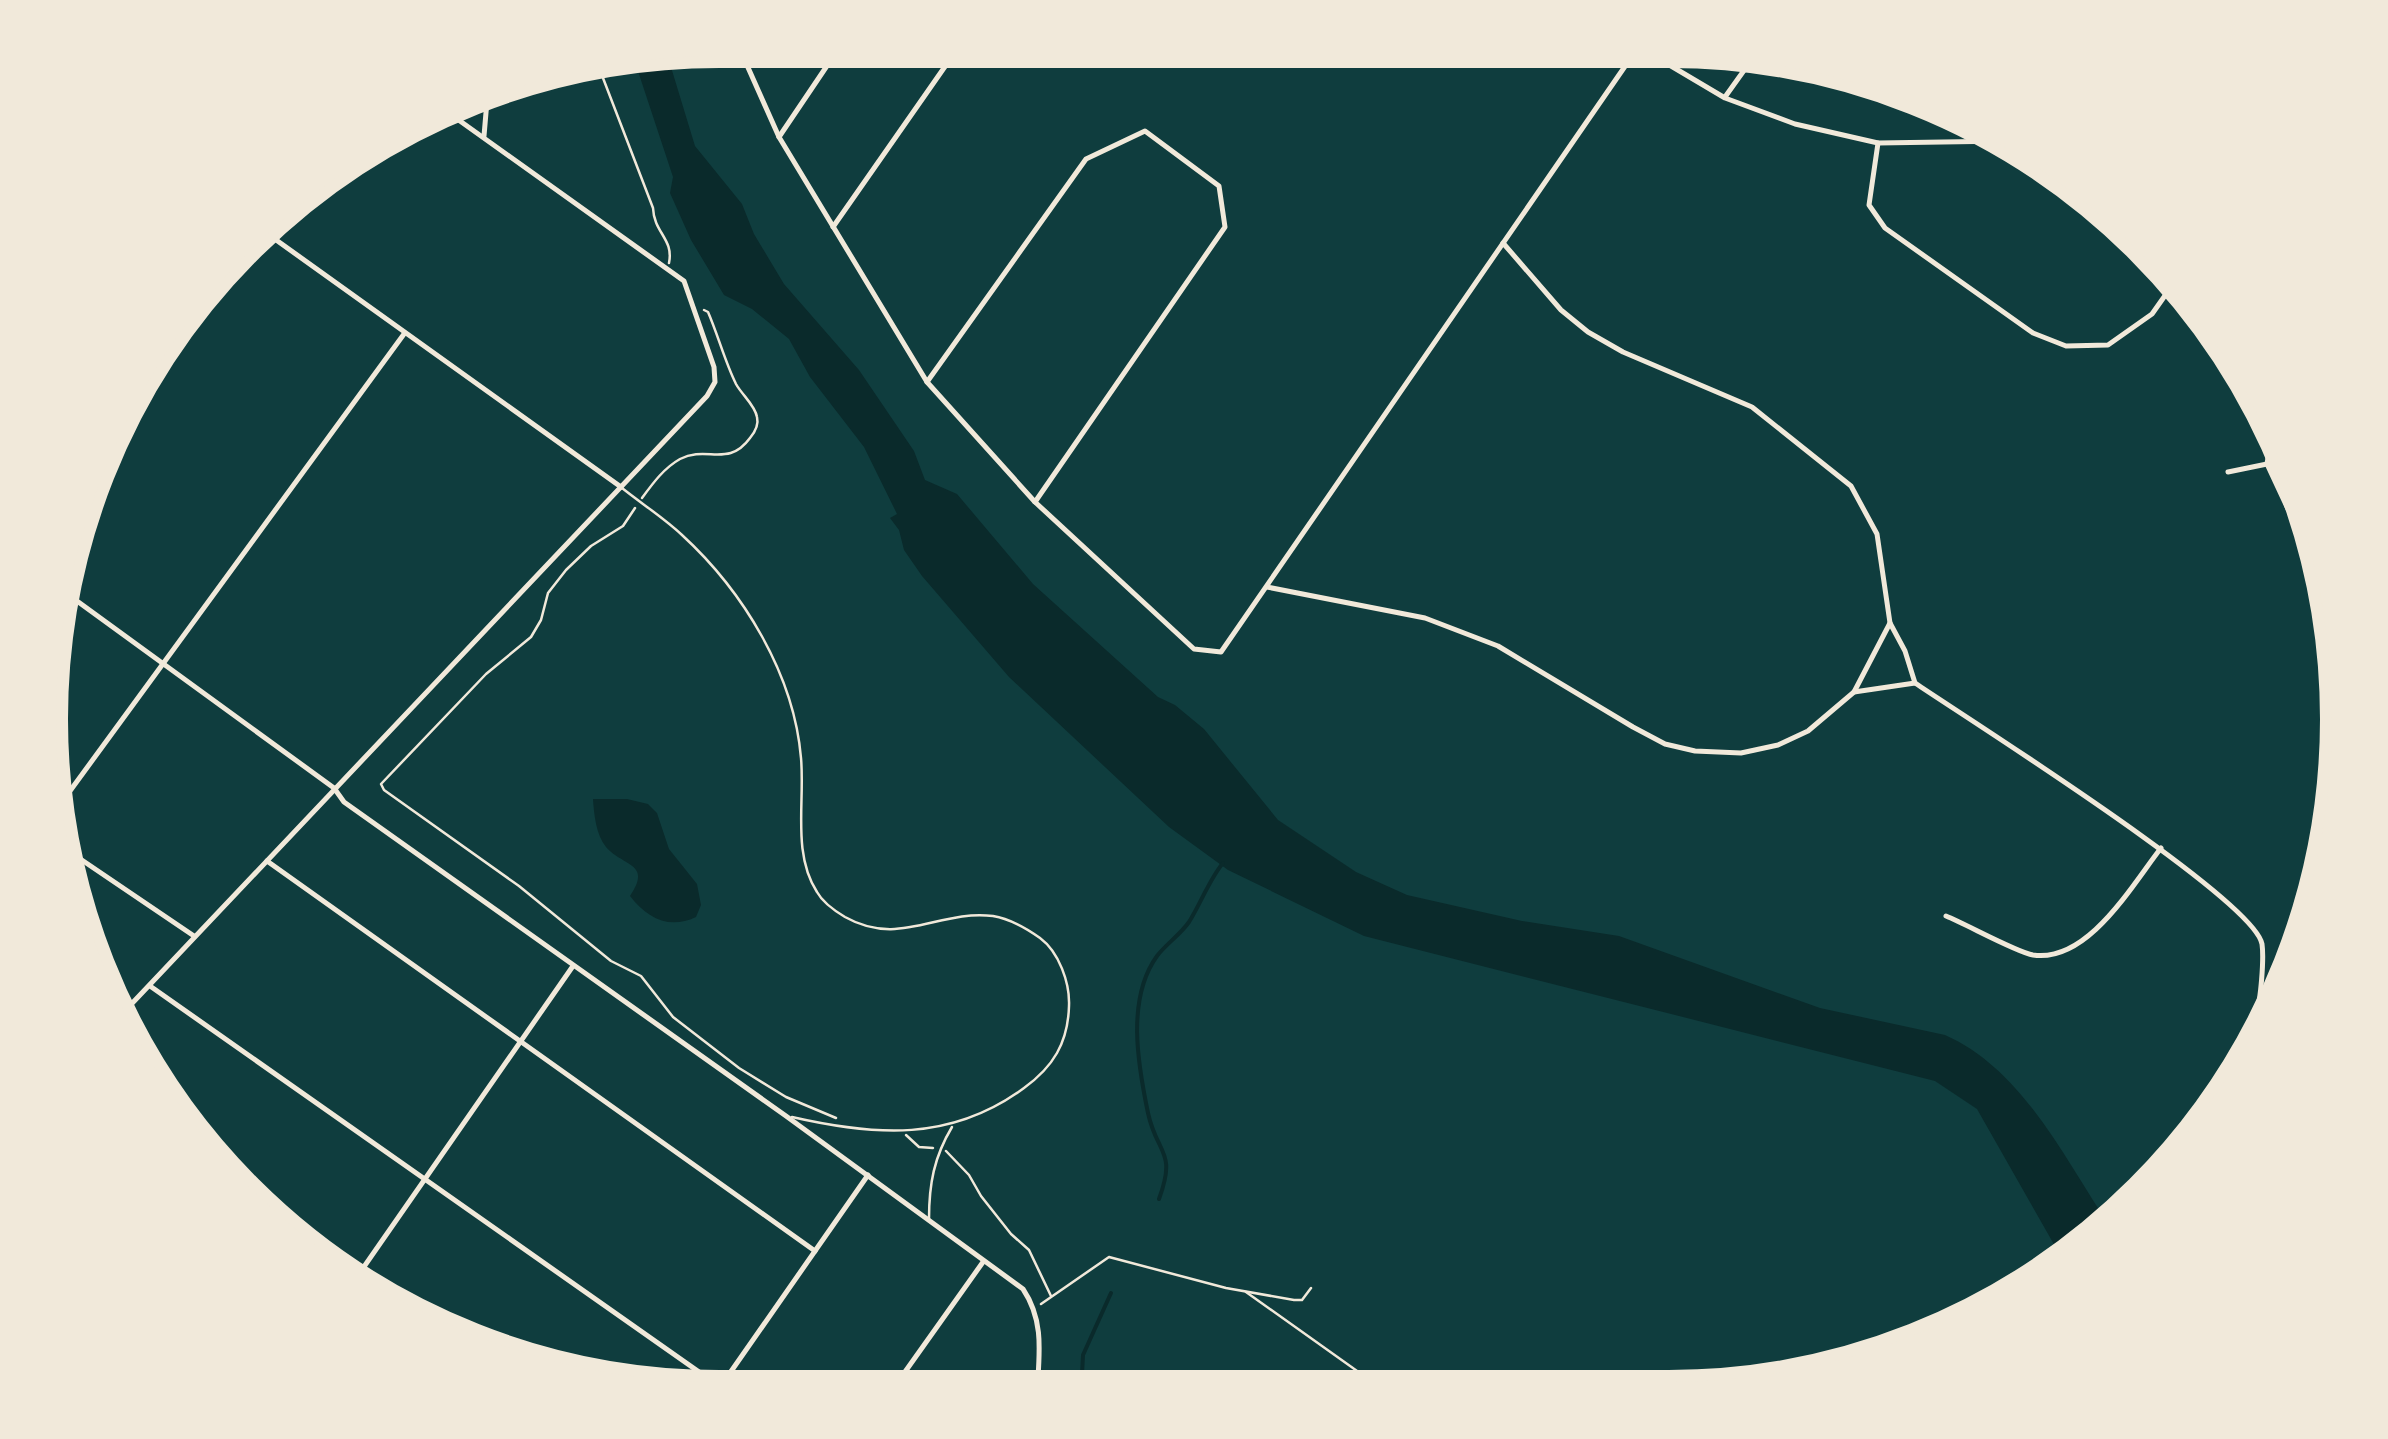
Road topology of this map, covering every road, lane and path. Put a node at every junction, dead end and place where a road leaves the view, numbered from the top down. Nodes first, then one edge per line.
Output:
1 (746, 62) edge
2 (829, 62) edge
3 (948, 62) edge
4 (1629, 62) edge
5 (1664, 62) edge
6 (1746, 67) edge
7 (601, 73) edge
8 (1725, 98) junction
9 (487, 106) edge
10 (456, 118) edge
11 (779, 137) junction
12 (484, 138) junction
13 (1980, 141) edge
14 (1878, 143) junction
15 (834, 227) junction
16 (273, 238) edge
17 (1503, 243) junction
18 (668, 269) junction
19 (2167, 292) edge
20 (693, 306) junction
21 (404, 334) junction
22 (927, 382) junction
23 (2269, 454) edge
24 (2267, 464) junction
25 (2228, 472) dead end
26 (621, 487) junction
27 (640, 502) junction
28 (1035, 502) junction
29 (2292, 512) edge
30 (1268, 588) junction
31 (74, 599) edge
32 (1890, 622) junction
33 (163, 663) junction
34 (1915, 684) junction
35 (1854, 692) junction
36 (334, 788) junction
37 (67, 795) edge
38 (2161, 848) junction
39 (77, 858) edge
40 (267, 861) junction
41 (1946, 916) dead end
42 (194, 936) junction
43 (573, 966) junction
44 (150, 986) junction
45 (129, 1007) edge
46 (2252, 1022) edge
47 (520, 1042) junction
48 (786, 1116) junction
49 (848, 1120) dead end
50 (953, 1126) junction
51 (902, 1131) junction
52 (939, 1148) junction
53 (868, 1175) junction
54 (424, 1180) junction
55 (929, 1220) junction
56 (815, 1251) junction
57 (983, 1262) junction
58 (361, 1270) edge
59 (1310, 1288) dead end
60 (1244, 1291) junction
61 (1052, 1297) junction
62 (1035, 1308) junction
63 (698, 1375) edge
64 (728, 1376) edge
65 (901, 1376) edge
66 (1038, 1376) edge
67 (1365, 1376) edge

1 - 11 street
2 - 11 street
3 - 15 street
4 - 17 street
5 - 8 street
6 - 8 street
7 - 18 path
8 - 14 street
9 - 12 street
10 - 12 street
11 - 15 street
12 - 18 street
13 - 14 street
14 - 19 street
15 - 22 street
16 - 21 street
17 - 30 street
17 - 32 street
18 - 20 street
20 - 26 street
20 - 27 path
21 - 26 street
21 - 33 street
22 - 28 street
22 - 28 street
23 - 24 street
24 - 25 street
24 - 29 street
26 - 27 lane
26 - 36 street
27 - 49 path
27 - 50 lane
28 - 30 street
30 - 35 street
31 - 33 street
32 - 34 street
32 - 35 street
33 - 36 street
33 - 37 street
34 - 35 street
34 - 38 street
36 - 40 street
36 - 43 street
38 - 41 street
38 - 46 street
39 - 42 street
40 - 42 street
40 - 47 street
42 - 44 street
43 - 47 street
43 - 48 street
44 - 45 street
44 - 54 street
47 - 54 street
47 - 56 street
48 - 51 lane
48 - 53 street
50 - 51 lane
50 - 52 lane
51 - 52 path
52 - 55 lane
52 - 61 path
53 - 55 street
53 - 56 street
54 - 58 street
54 - 63 street
55 - 57 street
56 - 64 street
57 - 62 street
57 - 65 street
59 - 60 path
60 - 61 path
60 - 67 path
61 - 62 path
62 - 66 street

